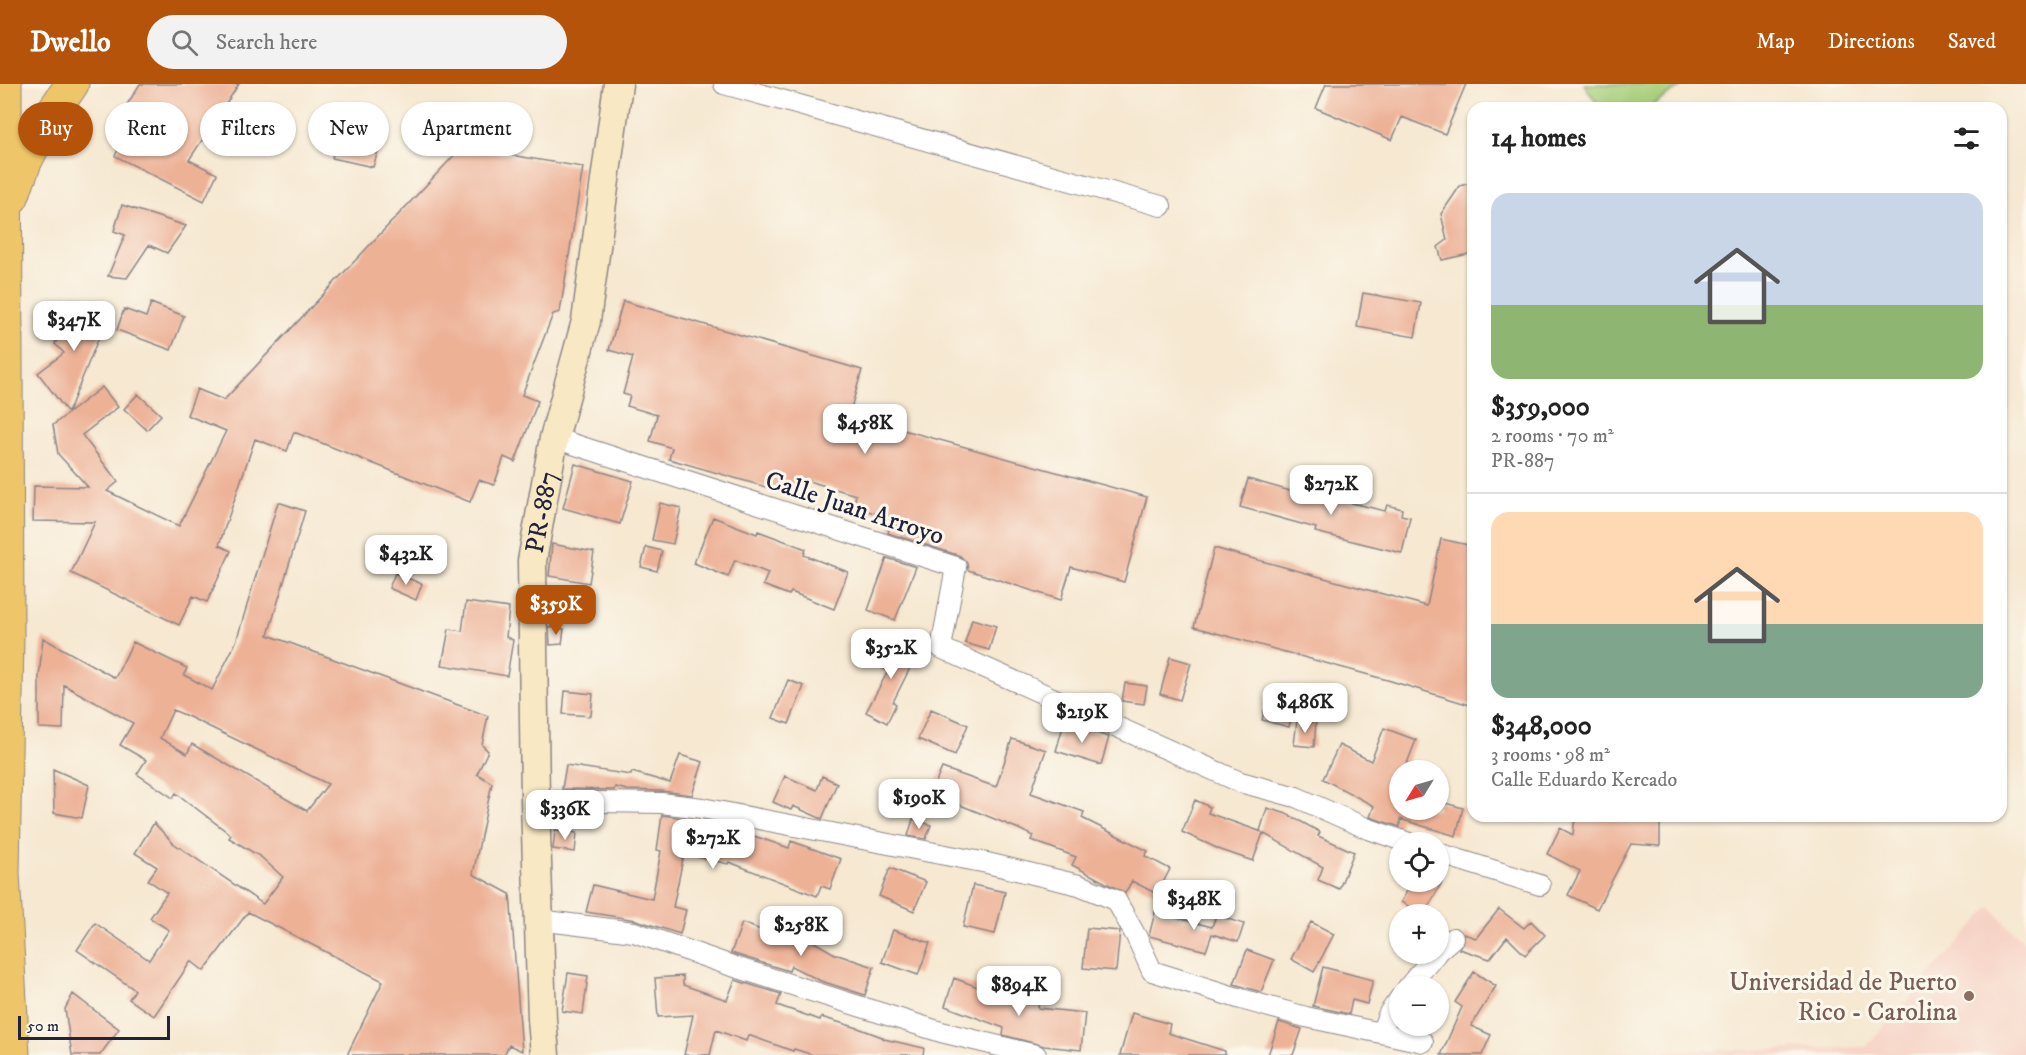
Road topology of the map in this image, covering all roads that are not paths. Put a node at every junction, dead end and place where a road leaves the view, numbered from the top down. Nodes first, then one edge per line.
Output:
1 (5, 84) edge
2 (72, 84) edge
3 (618, 84) edge
4 (724, 84) edge
5 (1161, 206) dead end
6 (4, 219) junction
7 (554, 438) junction
8 (535, 801) junction
9 (1389, 836) edge
10 (1449, 856) edge
11 (1540, 885) dead end
12 (539, 920) junction
13 (1428, 964) edge
14 (1418, 976) edge
15 (1389, 1013) edge
16 (1381, 1033) junction
17 (1423, 1042) dead end
18 (13, 1055) edge
19 (545, 1055) edge
20 (1035, 1055) edge

1 - 6 highway
2 - 6 highway
3 - 7 street, PR-887
4 - 5 street
6 - 18 highway
7 - 8 street, PR-887
7 - 9 street, Calle Juan Arroyo
8 - 12 street, PR-887
8 - 16 street
10 - 11 street
12 - 19 street, PR-887
12 - 20 street
13 - 14 street
15 - 16 street
16 - 17 street

